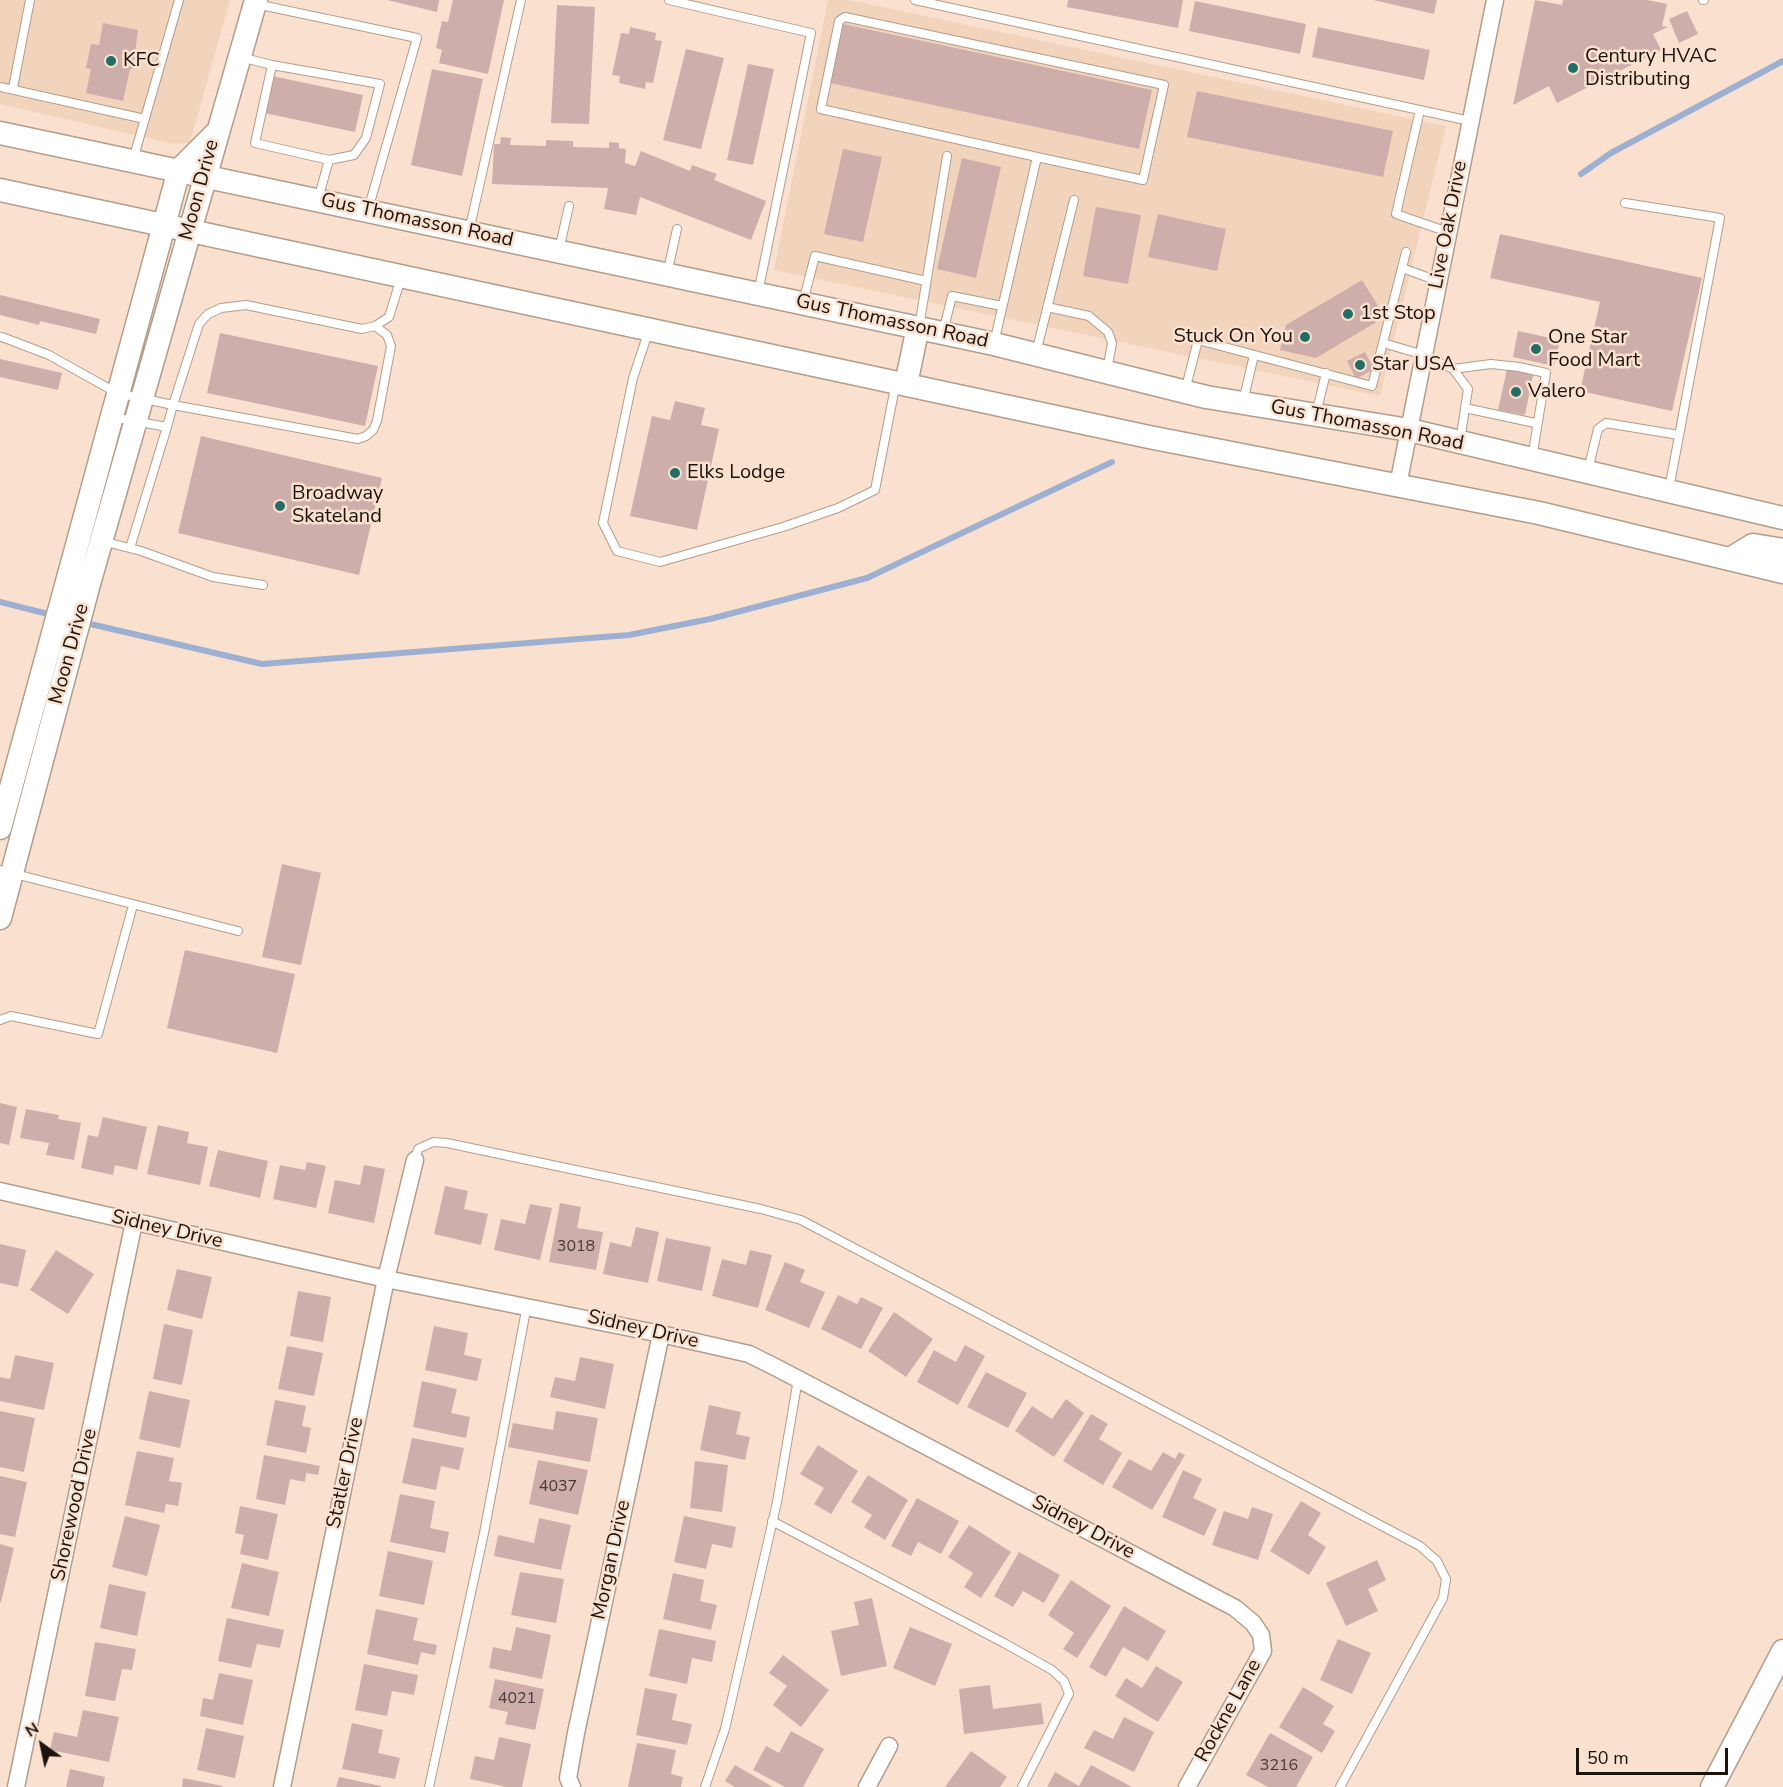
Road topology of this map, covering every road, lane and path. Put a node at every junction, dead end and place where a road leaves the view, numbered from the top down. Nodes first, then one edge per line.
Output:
1 (30, 0) edge
2 (179, 0) edge
3 (521, 0) edge
4 (669, 0) edge
5 (915, 0) edge
6 (1495, 0) edge
7 (255, 2) edge
8 (240, 57) junction
9 (272, 64) junction
10 (0, 87) edge
11 (13, 88) junction
12 (1420, 110) junction
13 (144, 119) junction
14 (1470, 121) junction
15 (218, 131) junction
16 (0, 133) edge
17 (947, 156) dead end
18 (1037, 157) junction
19 (133, 160) junction
20 (329, 160) junction
21 (179, 170) junction
22 (205, 176) junction
23 (0, 190) edge
24 (318, 200) junction
25 (1074, 200) dead end
26 (1625, 203) dead end
27 (569, 206) dead end
28 (368, 211) junction
29 (163, 224) junction
30 (677, 229) dead end
31 (189, 230) junction
32 (469, 232) junction
33 (1448, 232) junction
34 (559, 251) junction
35 (1406, 252) dead end
36 (1402, 268) junction
37 (667, 274) junction
38 (401, 276) junction
39 (926, 281) junction
40 (1438, 281) junction
41 (758, 293) junction
42 (803, 303) junction
43 (1002, 306) junction
44 (1047, 307) junction
45 (375, 326) junction
46 (918, 327) junction
47 (649, 329) junction
48 (943, 333) junction
49 (2, 337) dead end
50 (1383, 343) junction
51 (994, 344) junction
52 (1036, 354) junction
53 (1254, 355) junction
54 (1424, 355) junction
55 (1453, 369) junction
56 (1107, 371) junction
57 (1326, 373) junction
58 (901, 383) junction
59 (1185, 391) junction
60 (117, 393) junction
61 (141, 399) junction
62 (1242, 403) junction
63 (173, 405) junction
64 (1465, 408) junction
65 (1316, 415) junction
66 (110, 417) junction
67 (135, 421) junction
68 (1535, 423) junction
69 (167, 427) junction
70 (1409, 430) junction
71 (1679, 435) junction
72 (1460, 442) junction
73 (1531, 460) junction
74 (1587, 473) junction
75 (1398, 485) junction
76 (1668, 493) junction
77 (1783, 518) edge
78 (90, 538) junction
79 (130, 548) junction
80 (1783, 550) edge
81 (1730, 559) junction
82 (1783, 572) edge
83 (263, 585) dead end
84 (0, 828) edge
85 (6, 871) edge
86 (133, 905) junction
87 (0, 918) edge
88 (238, 931) dead end
89 (0, 1020) edge
90 (416, 1160) joint
91 (0, 1191) edge
92 (134, 1222) junction
93 (387, 1279) junction
94 (527, 1305) junction
95 (661, 1334) junction
96 (798, 1378) junction
97 (772, 1521) junction
98 (1235, 1608) joint
99 (1783, 1651) edge
100 (889, 1746) dead end
101 (16, 1787) edge
102 (282, 1787) edge
103 (429, 1787) edge
104 (572, 1787) edge
105 (705, 1787) edge
106 (867, 1787) edge
107 (1022, 1787) edge
108 (1187, 1787) edge
109 (1340, 1787) edge
110 (1712, 1787) edge

1 - 11 lane
2 - 13 lane
3 - 32 lane
4 - 41 lane
5 - 12 lane
6 - 14 street, Live Oak Drive
7 - 8 main road
7 - 28 lane
8 - 9 lane
8 - 15 main road
9 - 20 lane
9 - 20 lane
10 - 11 lane
11 - 13 lane
12 - 14 lane
12 - 33 lane
13 - 19 lane
14 - 33 street, Live Oak Drive
15 - 21 main road, Moon Drive
15 - 22 main road, Moon Drive
16 - 19 main road, Gus Thomasson Road
17 - 39 lane
18 - 18 lane
18 - 43 lane
19 - 21 main road, Gus Thomasson Road
20 - 24 lane
21 - 22 main road, Gus Thomasson Road
21 - 29 main road, Moon Drive
22 - 24 main road, Gus Thomasson Road
22 - 31 main road, Moon Drive
23 - 29 main road
24 - 28 main road, Gus Thomasson Road
25 - 44 lane
26 - 71 lane
27 - 34 lane
28 - 32 main road, Gus Thomasson Road
29 - 31 main road
29 - 60 main road, Moon Drive
30 - 37 lane
31 - 38 main road
31 - 61 main road, Moon Drive
32 - 34 main road, Gus Thomasson Road
33 - 40 street, Live Oak Drive
34 - 37 main road, Gus Thomasson Road
35 - 36 lane
36 - 40 lane
36 - 50 lane
37 - 41 main road, Gus Thomasson Road
38 - 45 lane
38 - 47 main road
39 - 42 lane
39 - 46 lane
40 - 54 street, Live Oak Drive
41 - 42 main road, Gus Thomasson Road
42 - 46 main road, Gus Thomasson Road
43 - 48 lane
43 - 51 lane
44 - 52 lane
44 - 56 lane
45 - 63 lane
45 - 63 lane
46 - 48 main road, Gus Thomasson Road
46 - 58 main road
47 - 58 main road
47 - 58 lane
48 - 51 main road, Gus Thomasson Road
49 - 60 lane
50 - 54 lane
50 - 57 lane
51 - 52 main road, Gus Thomasson Road
52 - 56 main road, Gus Thomasson Road
53 - 57 lane
53 - 59 lane
53 - 62 lane
54 - 55 lane
54 - 70 street, Live Oak Drive
55 - 64 lane
55 - 68 lane
56 - 59 main road, Gus Thomasson Road
57 - 65 lane
58 - 75 main road
59 - 62 main road, Gus Thomasson Road
60 - 61 lane
60 - 66 main road, Moon Drive
61 - 63 lane
61 - 67 main road, Moon Drive
62 - 65 main road, Gus Thomasson Road
63 - 69 lane
64 - 68 lane
64 - 72 lane
65 - 70 main road, Gus Thomasson Road
66 - 67 lane
66 - 78 main road, Moon Drive
67 - 69 lane
67 - 78 main road, Moon Drive
68 - 73 lane
69 - 79 lane
70 - 72 main road, Gus Thomasson Road
70 - 75 street, Live Oak Drive
71 - 74 lane
71 - 76 lane
72 - 73 main road, Gus Thomasson Road
73 - 74 main road, Gus Thomasson Road
74 - 76 main road, Gus Thomasson Road
75 - 81 main road
76 - 77 main road, Gus Thomasson Road
78 - 79 lane
78 - 84 main road, Moon Drive
78 - 85 main road, Moon Drive
79 - 83 lane
80 - 81 main road
81 - 82 main road
85 - 86 lane
85 - 87 main road, Moon Drive
86 - 88 lane
86 - 89 lane
90 - 93 street, Statler Drive
90 - 109 lane
91 - 92 street, Sidney Drive
92 - 93 street, Sidney Drive
92 - 101 street, Shorewood Drive
93 - 94 street, Sidney Drive
93 - 102 street, Statler Drive
94 - 95 street, Sidney Drive
94 - 103 lane
95 - 96 street, Sidney Drive
95 - 104 street, Morgan Drive
96 - 97 lane
96 - 98 street, Sidney Drive
97 - 105 lane
97 - 107 lane
98 - 108 street, Rockne Lane
99 - 110 main road
100 - 106 street

